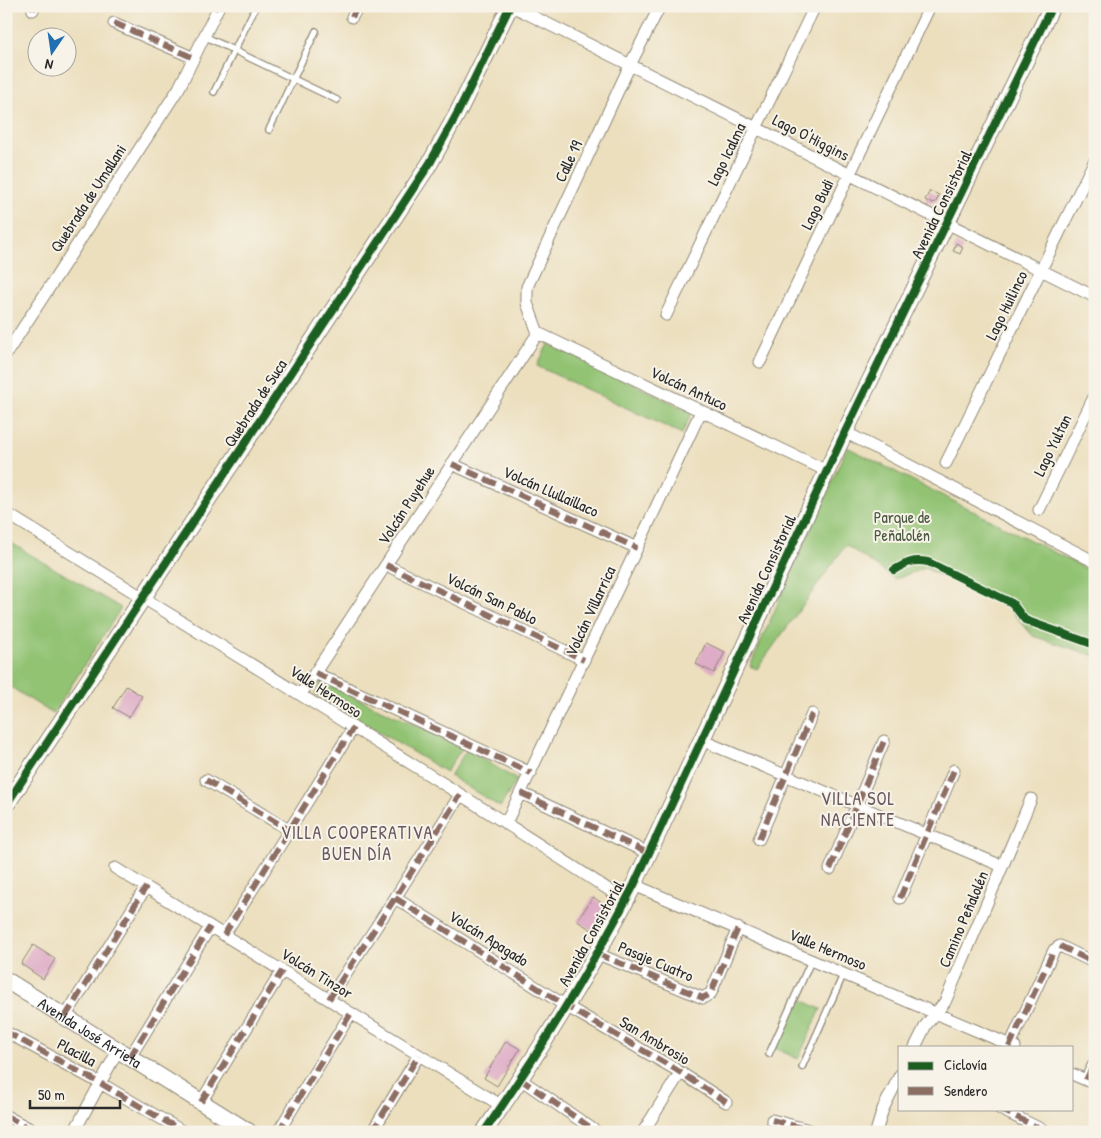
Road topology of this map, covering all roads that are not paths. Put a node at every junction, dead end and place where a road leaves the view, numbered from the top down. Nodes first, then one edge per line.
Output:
1 (256, 6) edge
2 (358, 6) edge
3 (511, 6) edge
4 (660, 6) edge
5 (815, 6) edge
6 (930, 6) edge
7 (1052, 6) edge
8 (217, 7) edge
9 (352, 17) dead end
10 (114, 23) dead end
11 (316, 31) dead end
12 (204, 36) junction
13 (234, 51) junction
14 (194, 58) junction
15 (630, 65) junction
16 (293, 79) junction
17 (214, 92) dead end
18 (337, 100) dead end
19 (756, 128) junction
20 (269, 130) dead end
21 (1095, 160) edge
22 (850, 175) junction
23 (947, 223) junction
24 (1041, 270) junction
25 (1095, 297) edge
26 (666, 315) dead end
27 (538, 333) junction
28 (6, 354) edge
29 (760, 362) dead end
30 (1095, 395) edge
31 (701, 411) junction
32 (845, 432) junction
33 (946, 463) dead end
34 (452, 464) junction
35 (827, 471) junction
36 (1038, 510) dead end
37 (6, 513) edge
38 (638, 548) junction
39 (1095, 562) edge
40 (386, 564) junction
41 (144, 598) junction
42 (584, 660) junction
43 (315, 673) junction
44 (301, 694) junction
45 (812, 714) dead end
46 (353, 728) junction
47 (701, 740) junction
48 (884, 741) dead end
49 (954, 770) dead end
50 (531, 773) junction
51 (786, 776) junction
52 (206, 780) dead end
53 (521, 793) junction
54 (460, 795) junction
55 (1031, 799) dead end
56 (6, 805) edge
57 (856, 805) junction
58 (506, 823) junction
59 (289, 830) junction
60 (927, 835) junction
61 (759, 839) dead end
62 (648, 853) junction
63 (1002, 866) junction
64 (115, 868) dead end
65 (830, 869) dead end
66 (634, 885) junction
67 (146, 887) junction
68 (395, 898) junction
69 (900, 898) dead end
70 (626, 901) junction
71 (210, 927) junction
72 (738, 928) junction
73 (224, 935) junction
74 (598, 954) junction
75 (812, 960) junction
76 (1095, 963) edge
77 (282, 971) junction
78 (844, 973) junction
79 (6, 980) edge
80 (329, 1000) junction
81 (566, 1006) junction
82 (936, 1012) junction
83 (351, 1013) junction
84 (65, 1017) junction
85 (6, 1032) edge
86 (916, 1046) edge
87 (1011, 1046) edge
88 (124, 1053) junction
89 (769, 1054) dead end
90 (419, 1055) junction
91 (1095, 1062) edge
92 (802, 1067) dead end
93 (680, 1073) junction
94 (1074, 1075) edge
95 (520, 1079) junction
96 (898, 1079) edge
97 (1090, 1082) edge
98 (100, 1083) junction
99 (201, 1102) junction
100 (726, 1102) dead end
101 (502, 1106) junction
102 (1002, 1110) edge
103 (6, 1116) edge
104 (772, 1120) dead end
105 (36, 1132) edge
106 (74, 1132) edge
107 (184, 1132) edge
108 (250, 1132) edge
109 (278, 1132) edge
110 (372, 1132) edge
111 (484, 1132) edge
112 (597, 1132) edge
113 (643, 1132) edge
114 (817, 1132) edge
115 (876, 1132) edge
116 (1047, 1132) edge

1 - 13 lane
2 - 9 street
3 - 15 street, Lago O'Higgins
3 - 41 street, Quebrada de Suca
4 - 15 street, Calle 19
5 - 19 street, Lago Icalma
6 - 22 street, Lago Budi
7 - 23 street, Avenida Consistorial
8 - 12 street, Quebrada de Umallani
10 - 14 street
11 - 16 lane
12 - 13 lane
12 - 14 street, Quebrada de Umallani
13 - 16 lane
13 - 17 lane
14 - 28 street, Quebrada de Umallani
15 - 19 street, Lago O'Higgins
15 - 27 street, Calle 19
16 - 18 lane
16 - 20 lane
19 - 22 street, Lago O'Higgins
19 - 26 street, Lago Icalma
21 - 24 street, Lago Huilinco
22 - 23 street, Lago O'Higgins
22 - 29 street, Lago Budi
23 - 24 street, Lago O'Higgins
23 - 32 street, Avenida Consistorial
24 - 25 street, Lago O'Higgins
24 - 33 street, Lago Huilinco
27 - 31 street, Volcán Antuco
27 - 34 street, Volcán Puyehue
30 - 36 street, Lago Yultan
31 - 35 street, Volcán Antuco
31 - 38 street, Volcán Villarrica
32 - 35 street, Avenida Consistorial
32 - 39 street
34 - 38 street, Volcán Llullaillaco
34 - 40 street, Volcán Puyehue
35 - 47 street, Avenida Consistorial
37 - 41 street, Valle Hermoso
38 - 42 street, Volcán Villarrica
40 - 42 street, Volcán San Pablo
40 - 43 street, Volcán Puyehue
41 - 44 street, Valle Hermoso
41 - 56 street, Quebrada de Suca
42 - 50 street, Volcán Villarrica
43 - 44 street, Volcán Puyehue
43 - 50 street, Valle Hermoso
44 - 46 street, Valle Hermoso
45 - 51 street
46 - 54 street, Valle Hermoso
46 - 59 street
47 - 51 street
47 - 62 street, Avenida Consistorial
48 - 57 street
49 - 60 street
50 - 53 street, Volcán Villarrica
51 - 57 street
51 - 61 street
52 - 59 street
53 - 58 street, Volcán Villarrica
53 - 62 street
54 - 58 street, Valle Hermoso
54 - 68 street
55 - 63 street, Camino Peñalolén
57 - 60 street
57 - 65 street
58 - 70 street, Valle Hermoso
59 - 73 street
60 - 63 street
60 - 69 street
62 - 66 street, Avenida Consistorial
63 - 82 street, Camino Peñalolén
64 - 67 street, Volcán Tinzor
66 - 70 street, Avenida Consistorial
66 - 72 street, Valle Hermoso
67 - 71 street, Volcán Tinzor
67 - 84 street
68 - 80 street
68 - 81 street, Volcán Apagado
70 - 74 street, Avenida Consistorial
71 - 73 street, Volcán Tinzor
71 - 88 street
72 - 74 street, Pasaje Cuatro
72 - 75 street, Valle Hermoso
73 - 77 street, Volcán Tinzor
74 - 81 street, Avenida Consistorial
75 - 78 street, Valle Hermoso
75 - 89 lane
76 - 87 street, Valle Hermoso
77 - 80 street, Volcán Tinzor
77 - 99 street
78 - 82 street, Valle Hermoso
78 - 92 lane
79 - 84 street, Avenida José Arrieta
80 - 83 street, Volcán Tinzor
81 - 93 street, San Ambrosio
81 - 95 street, Avenida Consistorial
82 - 86 street, Camino Peñalolén
82 - 87 street, Valle Hermoso
83 - 90 street, Volcán Tinzor
83 - 109 street
84 - 88 street, Avenida José Arrieta
85 - 98 street, Placilla
88 - 98 street
88 - 99 street, Avenida José Arrieta
90 - 101 street, Volcán Tinzor
90 - 110 street
91 - 97 street
93 - 100 street, San Ambrosio
93 - 113 street
94 - 97 street
95 - 101 street, Avenida Consistorial
95 - 112 street
96 - 115 street
98 - 106 street
98 - 107 street, Placilla
99 - 108 street, Avenida José Arrieta
101 - 111 street, Avenida Consistorial
102 - 116 street
103 - 105 street
104 - 114 street

